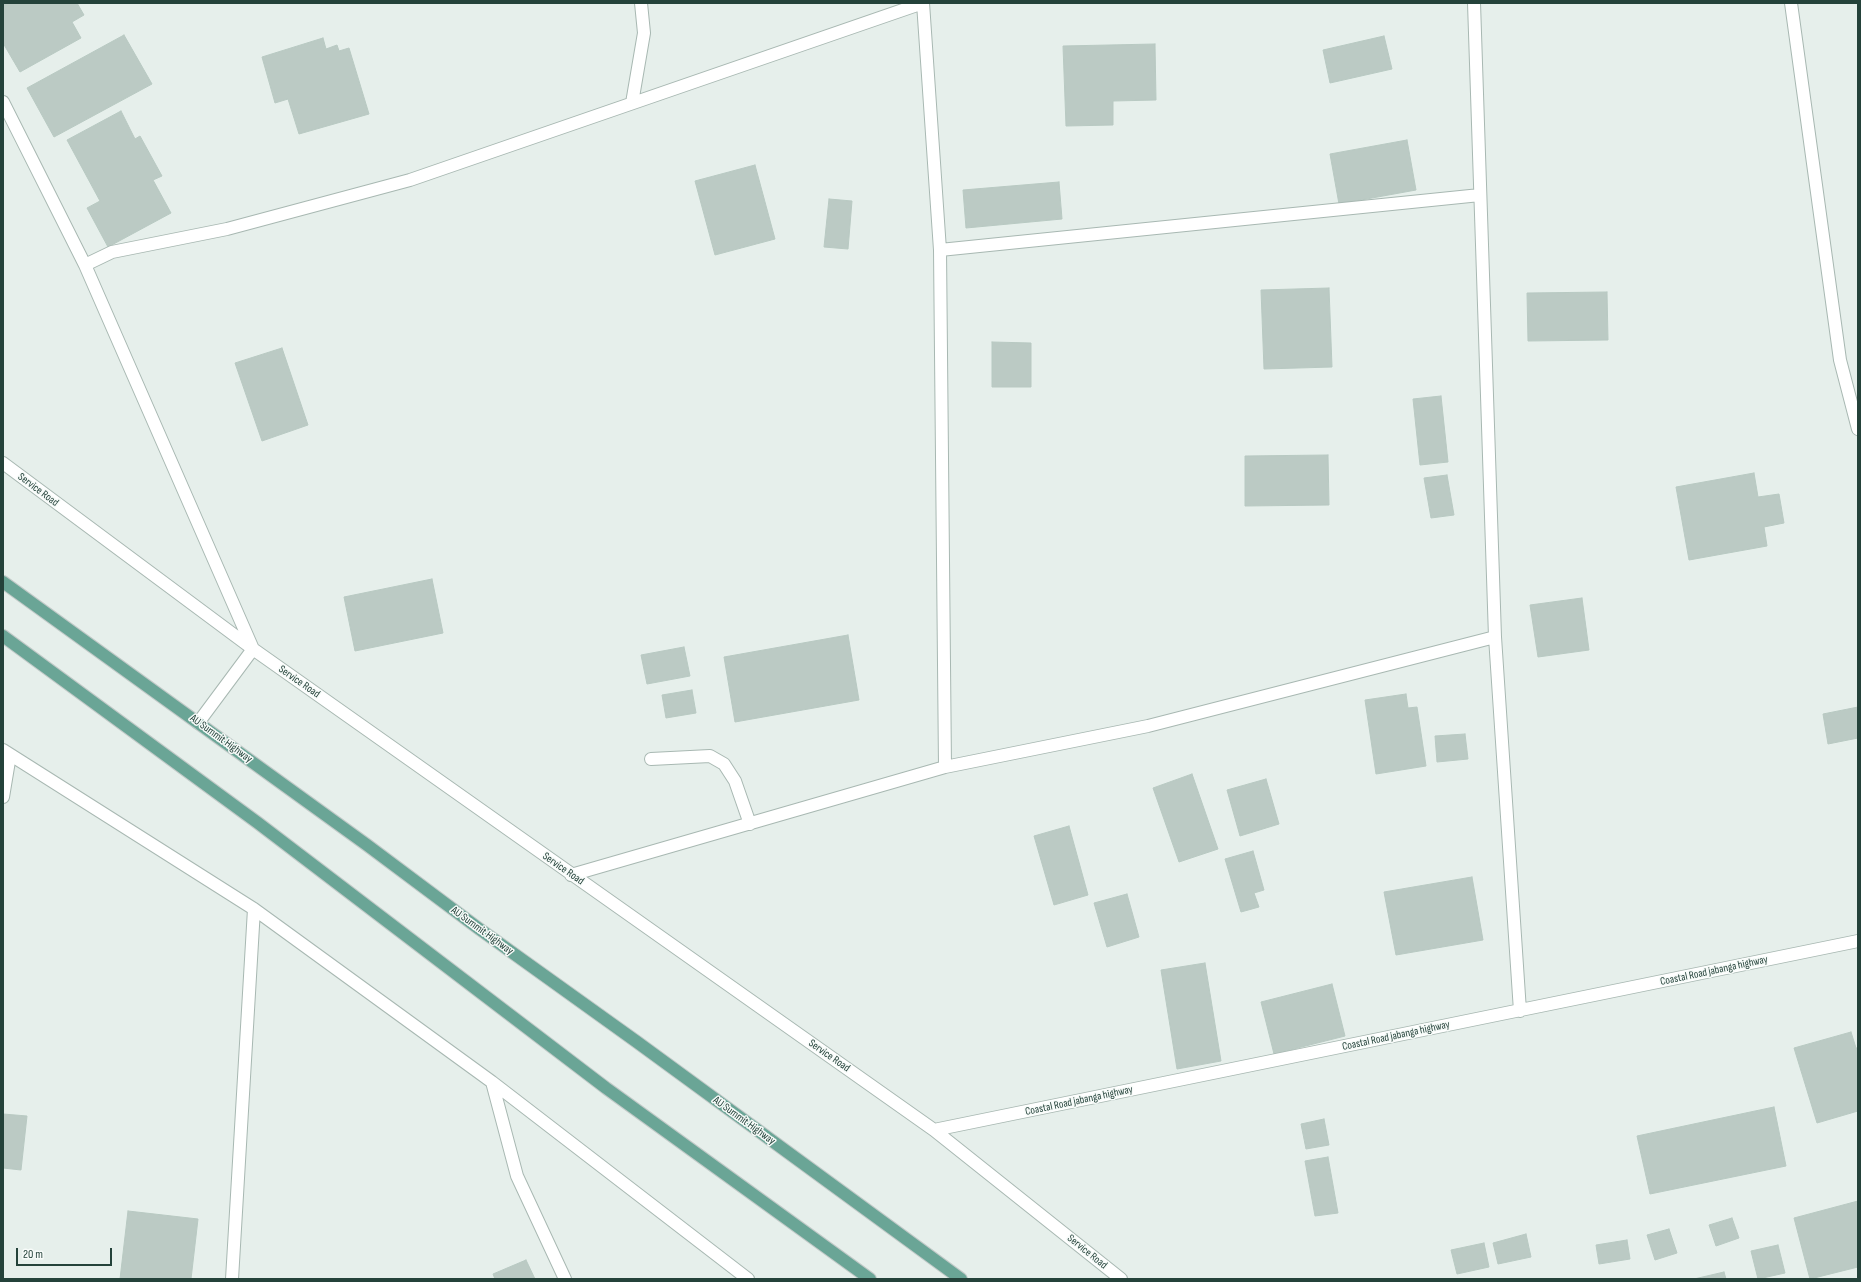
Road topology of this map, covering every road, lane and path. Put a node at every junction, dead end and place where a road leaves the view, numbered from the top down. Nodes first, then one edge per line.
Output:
1 (641, 3) edge
2 (923, 3) edge
3 (1474, 3) edge
4 (1791, 3) edge
5 (3, 102) edge
6 (632, 103) junction
7 (1480, 195) junction
8 (940, 250) junction
9 (85, 265) junction
10 (1858, 429) edge
11 (3, 463) edge
12 (3, 582) edge
13 (3, 636) edge
14 (1495, 637) junction
15 (253, 649) junction
16 (198, 723) junction
17 (7, 752) edge
18 (651, 759) dead end
19 (945, 767) junction
20 (3, 797) edge
21 (750, 824) junction
22 (571, 875) junction
23 (254, 909) junction
24 (1858, 941) edge
25 (1520, 1011) junction
26 (492, 1082) junction
27 (934, 1130) junction
28 (232, 1279) edge
29 (565, 1279) edge
30 (748, 1279) edge
31 (870, 1279) edge
32 (961, 1279) edge
33 (1121, 1279) edge

1 - 6 street
2 - 6 street
2 - 8 street
3 - 7 street
4 - 10 street
5 - 9 street
6 - 9 street
7 - 8 street
7 - 14 street
8 - 19 street
9 - 15 street
11 - 15 street, Service Road
12 - 16 main road, AU Summit Highway
13 - 31 main road
14 - 19 street
14 - 25 street
15 - 16 street
15 - 22 street, Service Road
16 - 32 main road, AU Summit Highway
17 - 20 street
17 - 23 street
18 - 21 street
19 - 21 street
21 - 22 street
22 - 27 street, Service Road
23 - 26 street
23 - 28 street
24 - 25 street, Coastal Road jabanga highway
25 - 27 street, Coastal Road jabanga highway
26 - 29 street
26 - 30 street
27 - 33 street, Service Road

